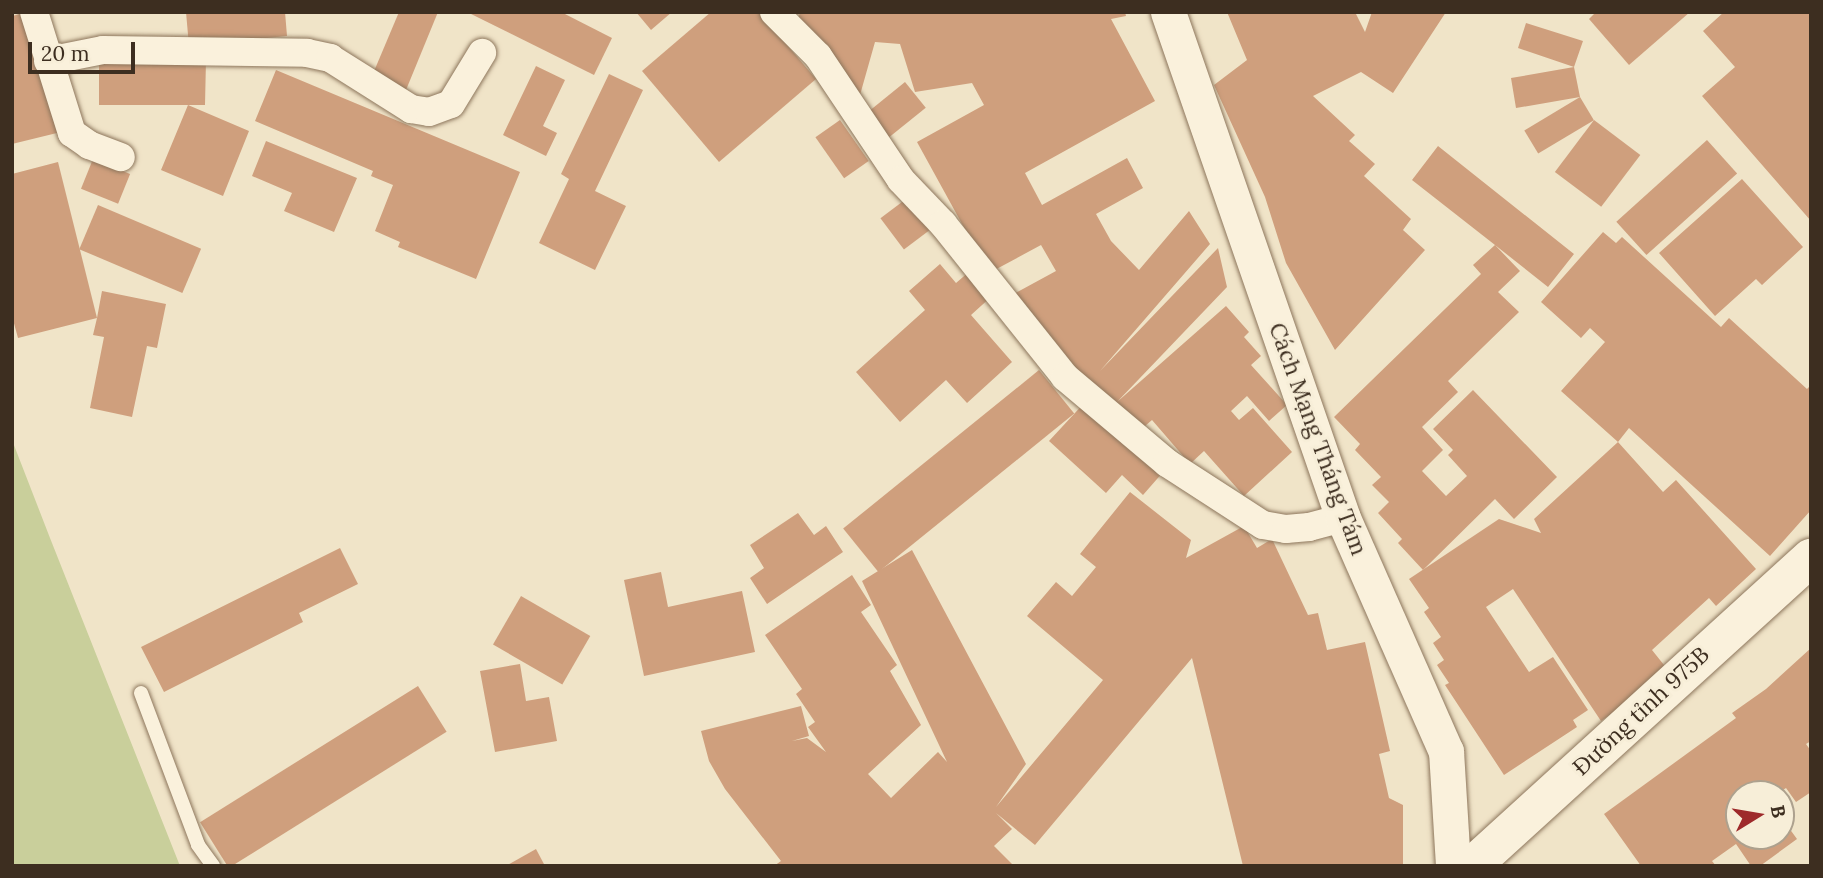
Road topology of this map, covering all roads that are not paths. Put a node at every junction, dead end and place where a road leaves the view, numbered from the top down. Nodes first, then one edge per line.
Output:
1 (34, 12) edge
2 (774, 12) edge
3 (1168, 12) edge
4 (482, 53) dead end
5 (48, 61) junction
6 (121, 157) dead end
7 (1343, 518) junction
8 (1811, 558) edge
9 (141, 693) dead end
10 (213, 866) edge
11 (1453, 866) edge
12 (1472, 866) edge

1 - 5 street
2 - 7 street
3 - 7 street, Cách Mạng Tháng Tám
4 - 5 street
5 - 6 street
7 - 11 street, Cách Mạng Tháng Tám
8 - 12 main road, Đường tỉnh 975B
9 - 10 lane

